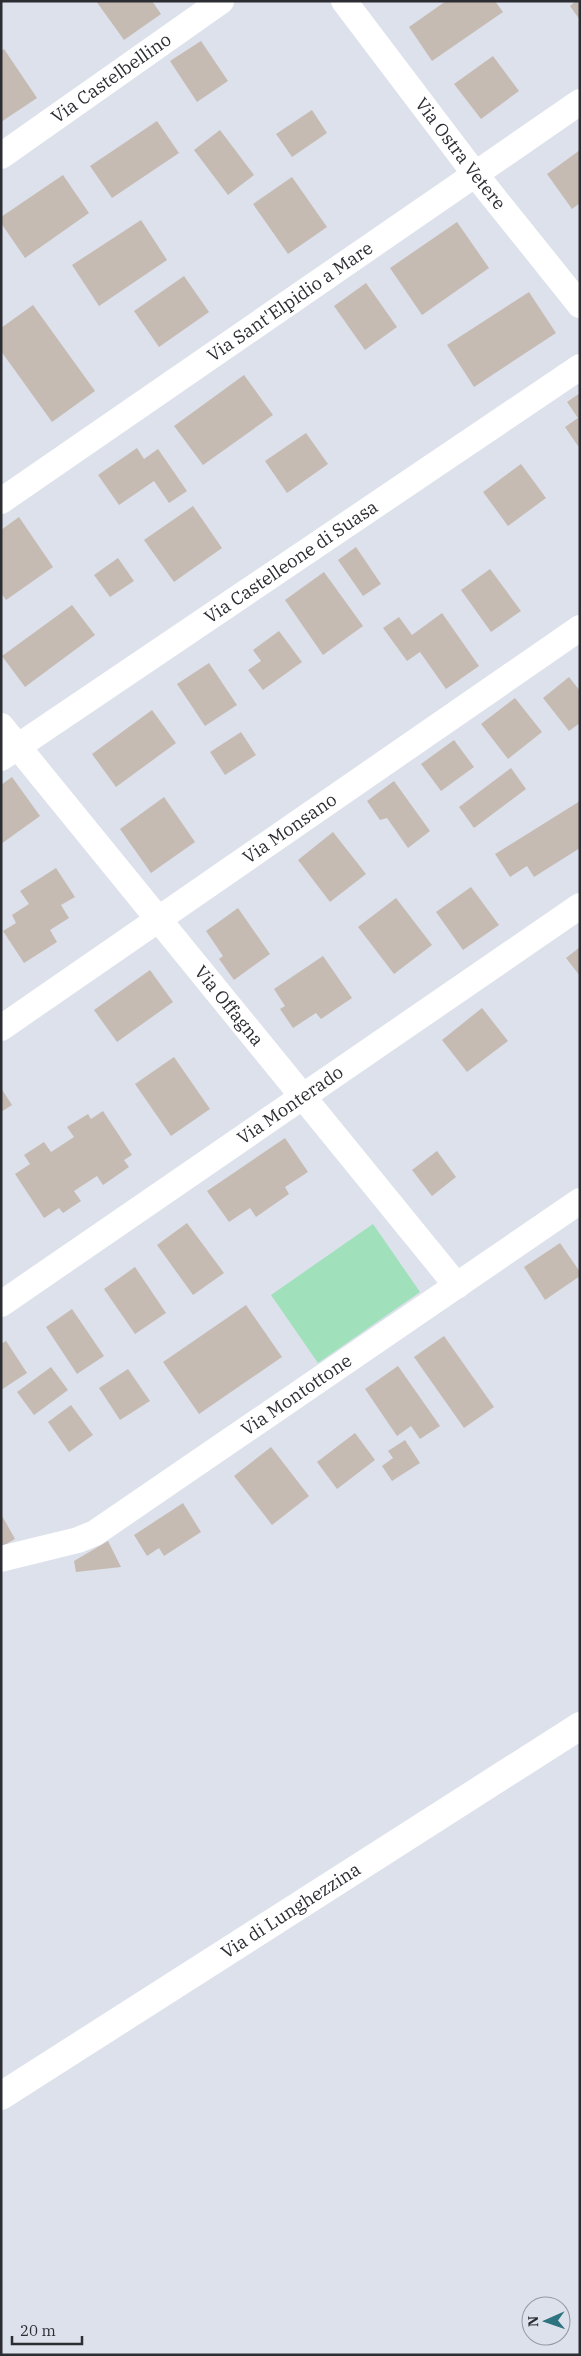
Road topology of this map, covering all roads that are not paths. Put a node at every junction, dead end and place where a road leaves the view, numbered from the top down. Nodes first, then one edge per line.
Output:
1 (221, 1) edge
2 (344, 1) edge
3 (580, 102) edge
4 (1, 156) edge
5 (475, 174) junction
6 (580, 305) edge
7 (580, 367) edge
8 (1, 500) edge
9 (580, 628) edge
10 (1, 726) edge
11 (9, 752) edge
12 (580, 906) edge
13 (159, 920) junction
14 (1, 1028) edge
15 (304, 1095) junction
16 (580, 1201) edge
17 (457, 1286) junction
18 (1, 1304) edge
19 (1, 1559) edge
20 (580, 1726) edge
21 (1, 2096) edge

1 - 4 street, Via Castelbellino
2 - 5 street, Via Ostra Vetere
3 - 5 street, Via Sant'Elpidio a Mare
5 - 6 street, Via Ostra Vetere
5 - 8 street, Via Sant'Elpidio a Mare
7 - 11 street, Via Castelleone di Suasa
9 - 13 street, Via Monsano
10 - 11 street, Via Offagna
11 - 13 street, Via Offagna
12 - 15 street, Via Monterado
13 - 14 street, Via Monsano
13 - 15 street, Via Offagna
15 - 17 street, Via Offagna
15 - 18 street, Via Monterado
16 - 17 street, Via Montottone
17 - 19 street, Via Montottone
20 - 21 street, Via di Lunghezzina

